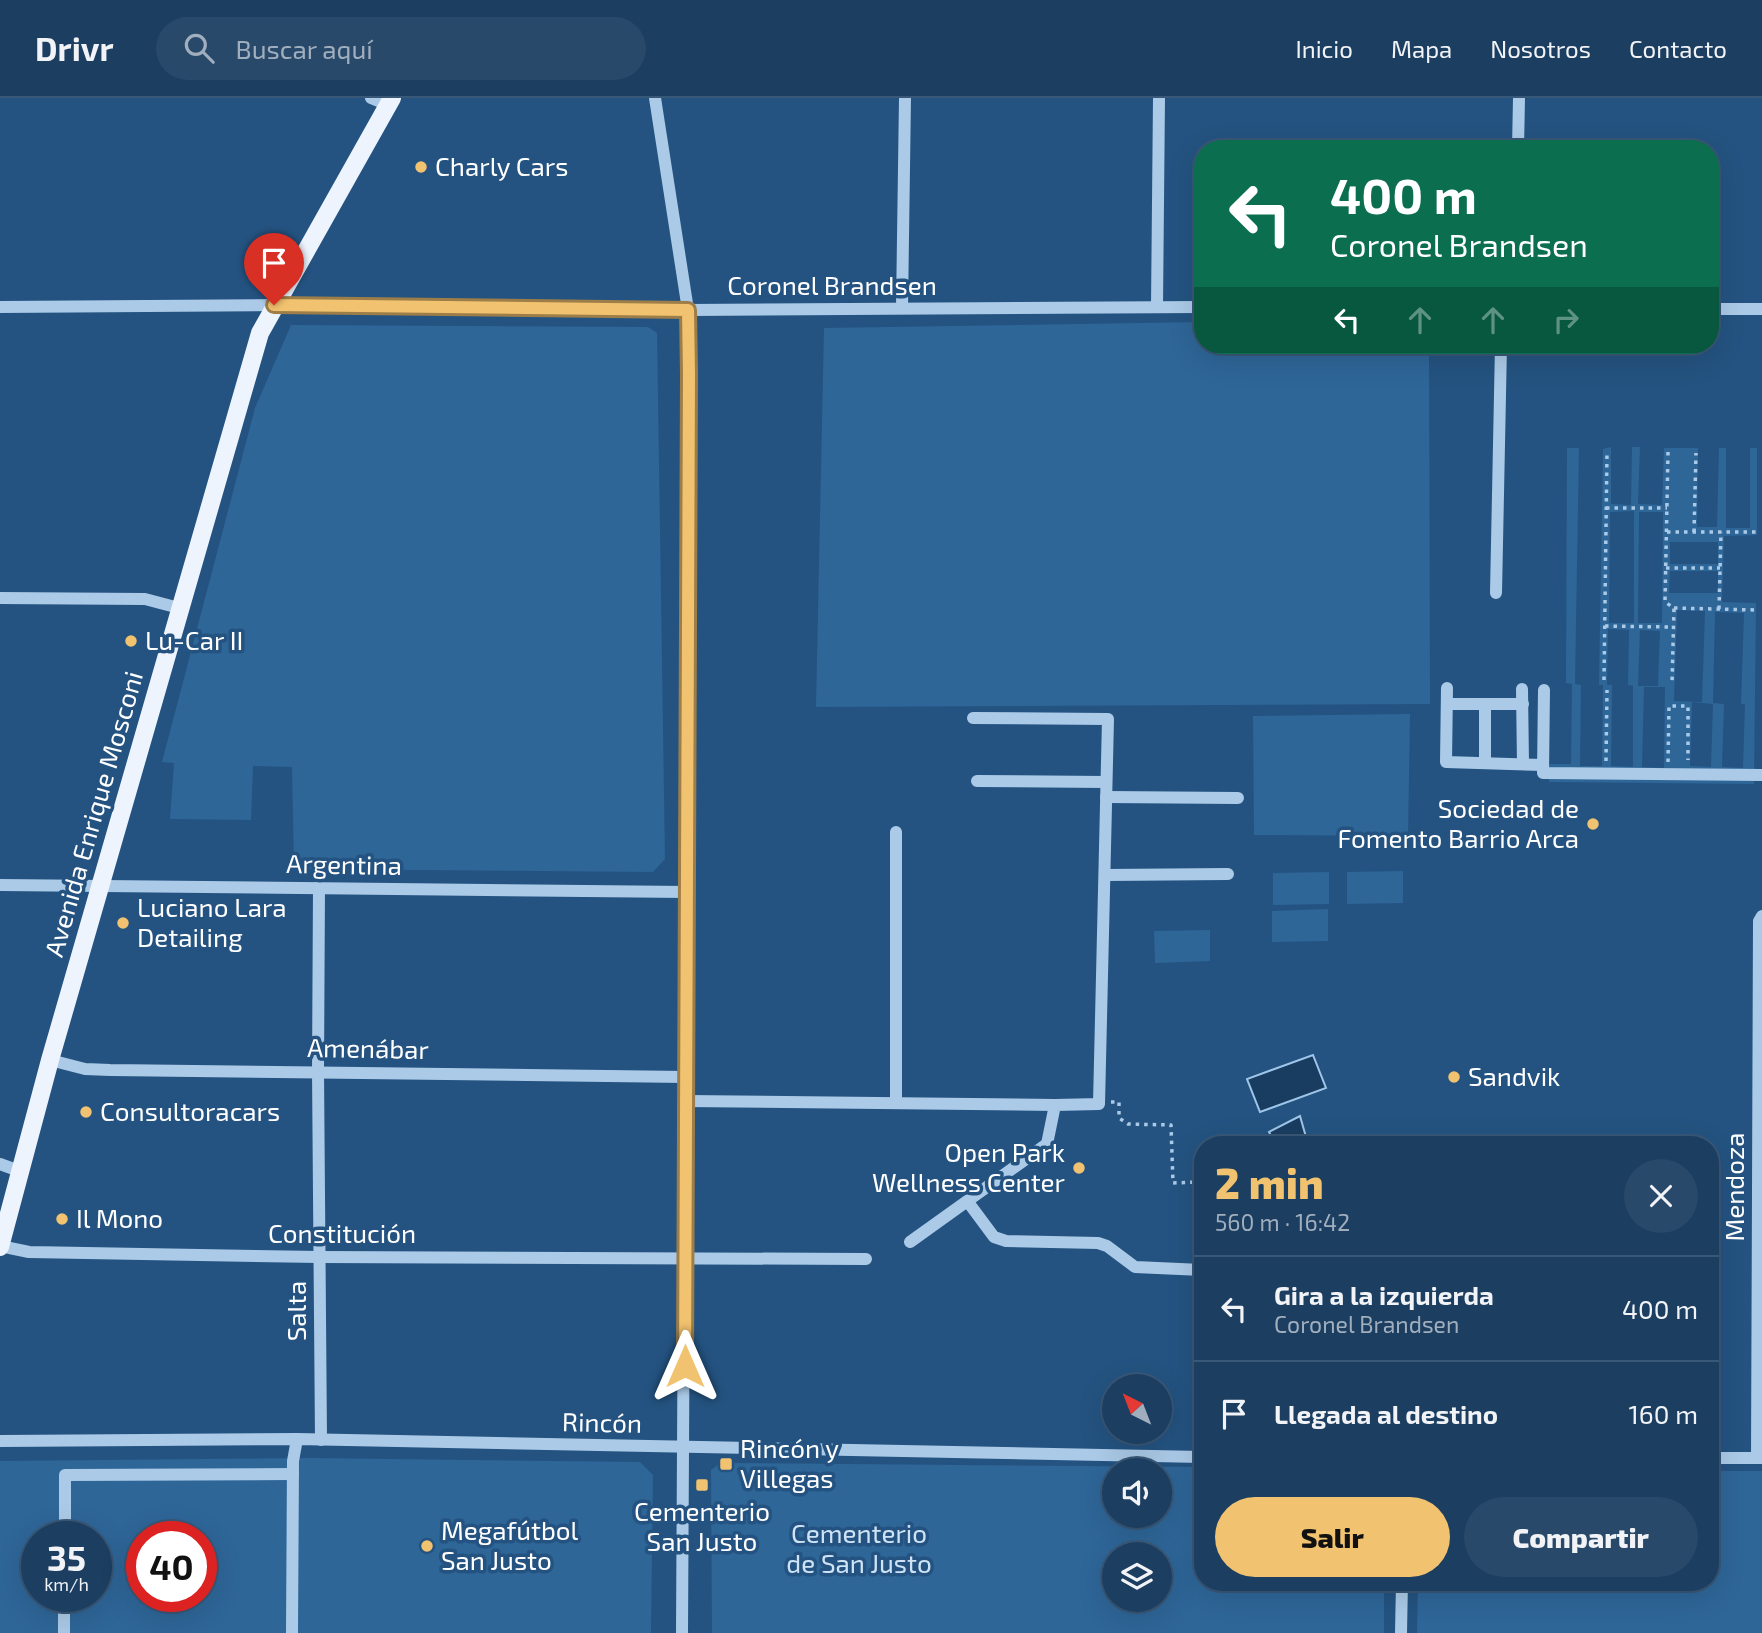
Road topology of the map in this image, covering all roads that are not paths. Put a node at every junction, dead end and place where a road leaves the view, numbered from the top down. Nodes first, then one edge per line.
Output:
1 (371, 98) edge
2 (655, 98) edge
3 (905, 98) edge
4 (1159, 98) edge
5 (1519, 98) edge
6 (390, 102) edge
7 (1518, 140) edge
8 (274, 305) junction
9 (0, 307) edge
10 (1157, 307) junction
11 (1194, 307) edge
12 (902, 309) junction
13 (1719, 309) edge
14 (1762, 309) edge
15 (688, 310) junction
16 (1501, 354) edge
17 (1496, 593) dead end
18 (0, 598) edge
19 (179, 608) junction
20 (1447, 688) dead end
21 (1522, 689) dead end
22 (1544, 690) dead end
23 (1447, 704) junction
24 (1485, 704) junction
25 (1523, 704) junction
26 (973, 718) dead end
27 (1485, 763) junction
28 (1523, 764) junction
29 (1543, 765) junction
30 (1762, 775) edge
31 (977, 781) dead end
32 (1106, 782) junction
33 (1106, 797) junction
34 (1238, 798) dead end
35 (896, 832) dead end
36 (1228, 874) dead end
37 (1106, 875) junction
38 (0, 886) edge
39 (101, 886) junction
40 (319, 887) junction
41 (687, 892) junction
42 (1762, 916) edge
43 (50, 1060) junction
44 (318, 1071) junction
45 (686, 1077) junction
46 (686, 1101) junction
47 (896, 1103) junction
48 (1055, 1105) junction
49 (0, 1164) edge
50 (22, 1172) junction
51 (968, 1202) junction
52 (910, 1242) dead end
53 (0, 1247) edge
54 (319, 1257) junction
55 (685, 1258) junction
56 (866, 1259) dead end
57 (1194, 1270) edge
58 (297, 1439) junction
59 (321, 1440) junction
60 (0, 1441) edge
61 (684, 1447) junction
62 (1194, 1457) edge
63 (1719, 1458) edge
64 (1759, 1458) edge
65 (293, 1474) junction
66 (65, 1521) edge
67 (1402, 1591) edge
68 (64, 1612) edge
69 (64, 1633) edge
70 (292, 1633) edge
71 (682, 1633) edge
72 (1401, 1633) edge

1 - 6 street
2 - 15 street
3 - 12 street
4 - 10 street
5 - 7 street
6 - 8 main road, Avenida Enrique Mosconi
8 - 9 street, Coronel Brandsen
8 - 15 street, Coronel Brandsen
8 - 19 main road, Avenida Enrique Mosconi
10 - 11 street, Coronel Brandsen
10 - 12 street, Coronel Brandsen
12 - 15 street, Coronel Brandsen
13 - 14 street
15 - 41 street
16 - 17 street
18 - 19 street
19 - 39 main road, Avenida Enrique Mosconi
20 - 23 street
21 - 25 street
22 - 29 street
23 - 24 street
23 - 27 street
24 - 25 street
24 - 27 street
25 - 28 street
26 - 32 street
27 - 28 street
28 - 29 street
29 - 30 street
31 - 32 street
32 - 33 street
33 - 34 street
33 - 37 street
35 - 47 street
36 - 37 street
37 - 48 street
38 - 39 street, Argentina
39 - 40 street, Argentina
39 - 43 main road, Avenida Enrique Mosconi
40 - 41 street, Argentina
40 - 44 street, Salta
41 - 45 street
42 - 64 street, Mendoza
43 - 44 street, Amenábar
43 - 50 main road, Avenida Enrique Mosconi
44 - 45 street, Amenábar
44 - 54 street, Salta
45 - 46 street
46 - 47 street
46 - 55 street
47 - 48 street
48 - 51 street
49 - 50 street
50 - 53 main road, Avenida Enrique Mosconi
51 - 52 street
51 - 57 street
53 - 54 street, Constitución
54 - 55 street, Constitución
54 - 59 street, Salta
55 - 56 street, Constitución
55 - 61 street
58 - 59 street, Rincón
58 - 60 street, Rincón
58 - 65 street
59 - 61 street, Rincón
61 - 62 street, Rincón
61 - 71 street
63 - 64 street
65 - 66 street
65 - 70 street
67 - 72 street
68 - 69 street

